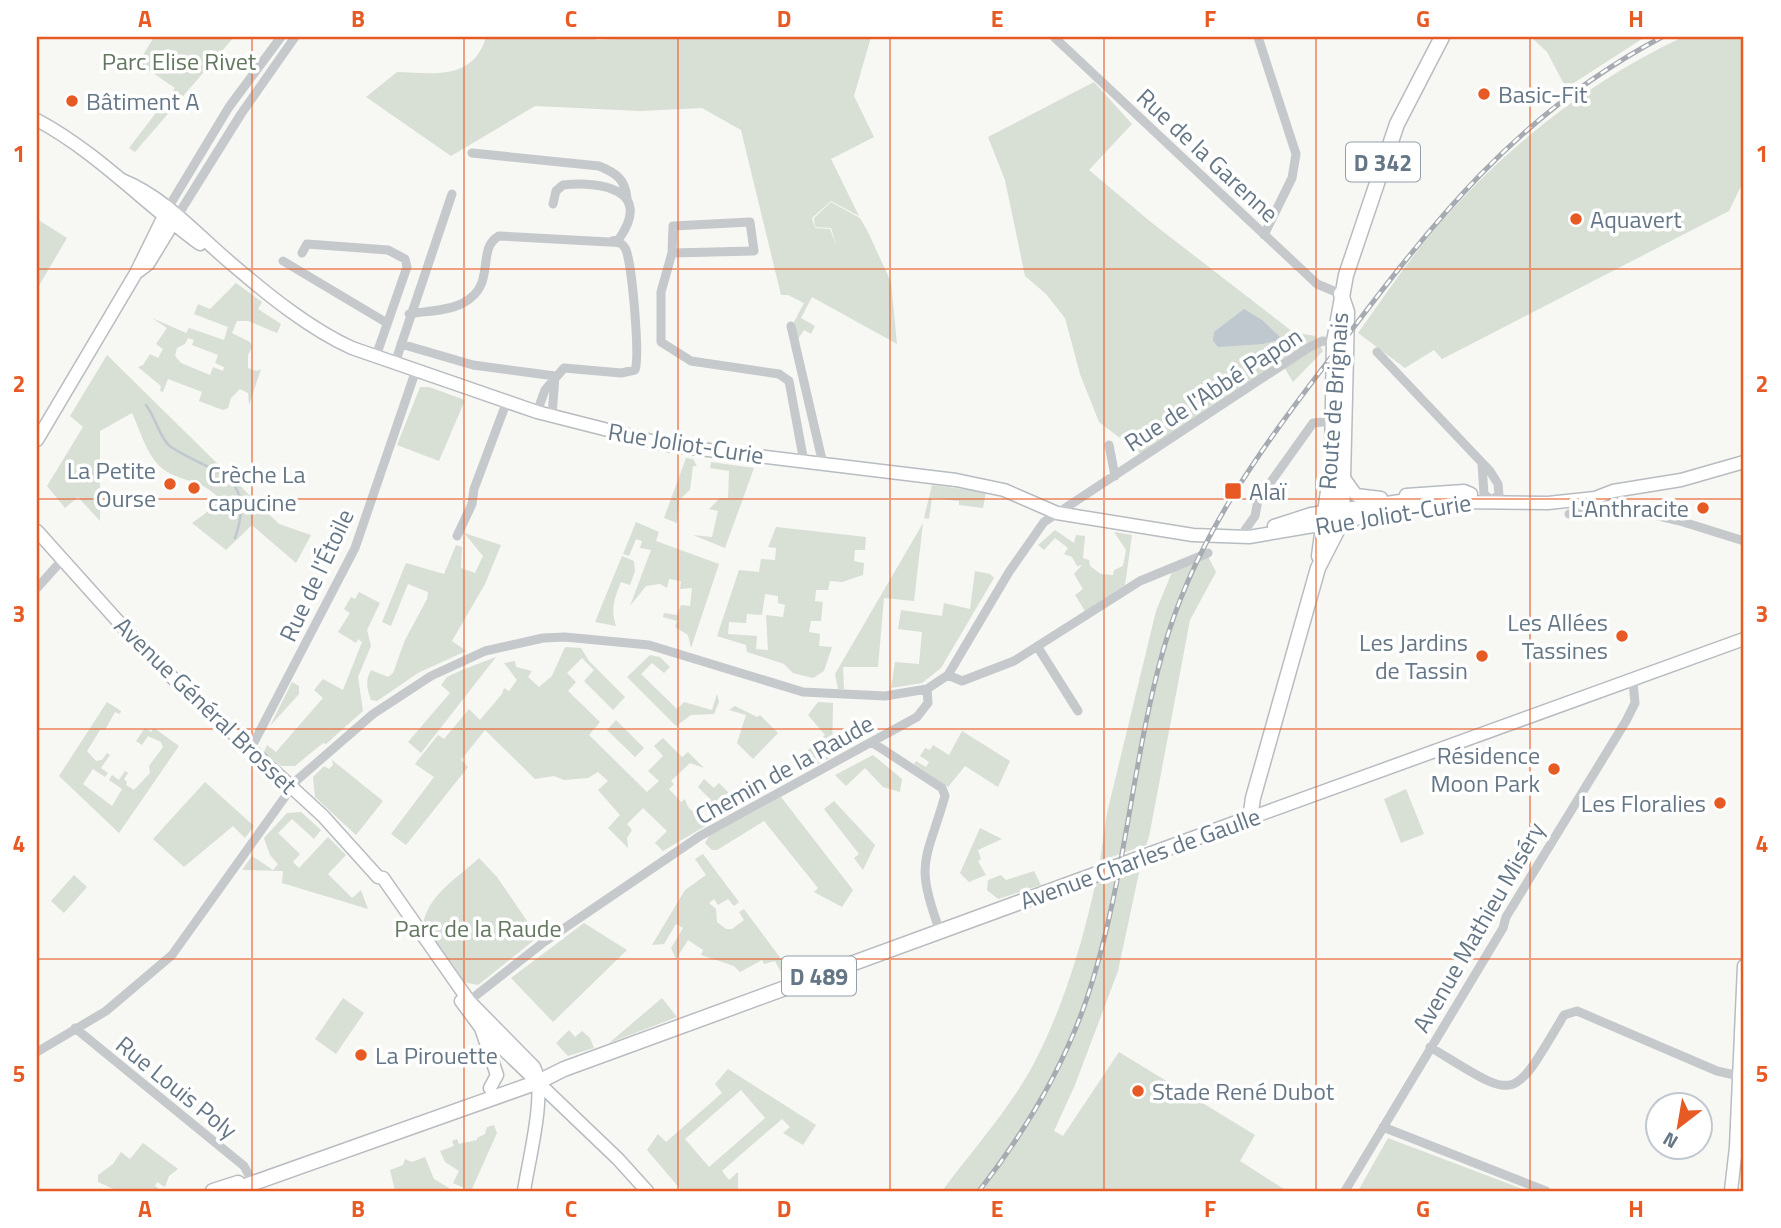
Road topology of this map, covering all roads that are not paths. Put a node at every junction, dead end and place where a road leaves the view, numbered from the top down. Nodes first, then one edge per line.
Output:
1 (281, 37) edge
2 (295, 37) edge
3 (1054, 37) edge
4 (1258, 37) edge
5 (1442, 37) edge
6 (37, 120) edge
7 (472, 153) dead end
8 (452, 194) dead end
9 (627, 200) junction
10 (553, 204) dead end
11 (170, 216) junction
12 (1264, 234) junction
13 (192, 239) junction
14 (609, 242) junction
15 (302, 253) dead end
16 (672, 253) junction
17 (154, 254) junction
18 (284, 261) dead end
19 (230, 262) junction
20 (136, 273) junction
21 (1341, 294) junction
22 (410, 314) junction
23 (387, 323) junction
24 (791, 326) dead end
25 (1334, 341) junction
26 (401, 344) junction
27 (1377, 352) dead end
28 (376, 356) junction
29 (395, 363) junction
30 (416, 370) junction
31 (555, 376) junction
32 (507, 401) junction
33 (537, 412) junction
34 (552, 416) junction
35 (1332, 421) junction
36 (37, 440) edge
37 (1109, 445) dead end
38 (804, 462) junction
39 (1744, 462) edge
40 (823, 464) junction
41 (1482, 465) junction
42 (1341, 474) junction
43 (1115, 476) junction
44 (1613, 491) junction
45 (1486, 496) junction
46 (1617, 505) junction
47 (1057, 513) junction
48 (1569, 514) dead end
49 (1334, 516) junction
50 (1245, 530) junction
51 (37, 531) edge
52 (1174, 531) junction
53 (457, 536) dead end
54 (1744, 541) edge
55 (1208, 553) dead end
56 (62, 559) junction
57 (37, 588) edge
58 (1744, 639) edge
59 (1037, 646) junction
60 (948, 675) junction
61 (1633, 682) junction
62 (927, 689) junction
63 (1078, 711) dead end
64 (873, 743) junction
65 (250, 750) junction
66 (291, 788) junction
67 (1250, 818) junction
68 (940, 931) junction
69 (1744, 966) edge
70 (467, 1003) junction
71 (75, 1028) junction
72 (481, 1028) junction
73 (1430, 1047) junction
74 (37, 1052) edge
75 (1741, 1072) edge
76 (538, 1082) junction
77 (490, 1088) junction
78 (1383, 1127) junction
79 (1738, 1177) edge
80 (253, 1181) junction
81 (233, 1186) edge
82 (213, 1191) edge
83 (524, 1191) edge
84 (647, 1191) edge
85 (1345, 1191) edge
86 (1546, 1191) edge
87 (1731, 1191) edge

1 - 11 street
2 - 11 street
3 - 12 street, Rue de la Garenne
4 - 12 street
5 - 21 main road, D 342
6 - 11 main road, Rue Joliot-Curie
7 - 9 street
8 - 22 street
9 - 10 street
9 - 14 street
11 - 13 main road, Rue Joliot-Curie
11 - 17 main road
11 - 19 main road, Rue Joliot-Curie
11 - 20 main road
12 - 21 street, Rue de la Garenne
13 - 17 main road
13 - 19 main road, Rue Joliot-Curie
14 - 22 street
14 - 31 street
15 - 23 street
16 - 16 street
16 - 38 street
17 - 20 main road
18 - 23 street
19 - 28 main road, Rue Joliot-Curie
20 - 36 main road
21 - 25 main road, Route de Brignais / D 342
21 - 42 main road, Route de Brignais / D 342
22 - 26 street
23 - 28 street
24 - 40 street
25 - 35 main road, Route de Brignais / D 342
25 - 43 street, Rue de l'Abbé Papon
26 - 29 street
26 - 31 street
27 - 41 street
28 - 29 main road, Rue Joliot-Curie
29 - 30 main road, Rue Joliot-Curie
30 - 32 main road, Rue Joliot-Curie
30 - 65 street, Rue de l'Étoile
31 - 33 street
31 - 34 street
32 - 33 main road, Rue Joliot-Curie
32 - 53 street
33 - 34 main road, Rue Joliot-Curie
34 - 38 main road, Rue Joliot-Curie
35 - 49 main road, Route de Brignais / D 342
35 - 50 street
37 - 43 street, Rue de l'Abbé Papon
38 - 40 main road, Rue Joliot-Curie
39 - 44 main road, Rue Joliot-Curie
40 - 47 main road, Rue Joliot-Curie
41 - 45 street
41 - 45 street
42 - 45 main road, Rue Joliot-Curie
42 - 49 main road, Route de Brignais / D 342
43 - 47 street, Rue de l'Abbé Papon
44 - 45 main road, Rue Joliot-Curie
44 - 46 street
45 - 49 main road, Rue Joliot-Curie
45 - 49 main road, Rue Joliot-Curie
46 - 48 street
46 - 54 street
47 - 52 main road, Rue Joliot-Curie
47 - 60 street
49 - 50 main road, Rue Joliot-Curie
49 - 52 main road, Rue Joliot-Curie
49 - 67 main road, Route de Brignais / D 342
50 - 52 main road, Rue Joliot-Curie
51 - 56 main road, Avenue Général Brosset
55 - 59 street
56 - 57 street
56 - 65 main road, Avenue Général Brosset
58 - 61 main road, Avenue Charles de Gaulle / D 489
59 - 60 street
59 - 63 street
60 - 62 street
61 - 67 main road, Avenue Charles de Gaulle / D 489
61 - 73 street, Avenue Mathieu Miséry
62 - 64 street, Chemin de la Raude
62 - 66 street
64 - 68 street
64 - 70 street, Chemin de la Raude
65 - 66 main road, Avenue Général Brosset
66 - 70 main road, Avenue Général Brosset
66 - 71 street
67 - 68 main road, Avenue Charles de Gaulle / D 489
68 - 76 main road, Avenue Charles de Gaulle / D 489
69 - 75 main road
70 - 72 main road, Avenue Général Brosset
70 - 76 main road, Avenue Général Brosset
71 - 74 street
71 - 80 street, Rue Louis Poly
72 - 76 main road, Avenue Général Brosset
72 - 77 main road, Avenue Général Brosset
73 - 75 street
73 - 78 street, Avenue Mathieu Miséry
75 - 79 main road
76 - 77 main road, Avenue Charles de Gaulle
76 - 80 main road, Avenue Charles de Gaulle
76 - 83 main road
76 - 84 main road
77 - 80 main road, Avenue Charles de Gaulle
78 - 85 street, Avenue Mathieu Miséry
78 - 86 street
79 - 87 main road
80 - 81 main road, Avenue Charles de Gaulle
81 - 82 main road, Avenue Charles de Gaulle

